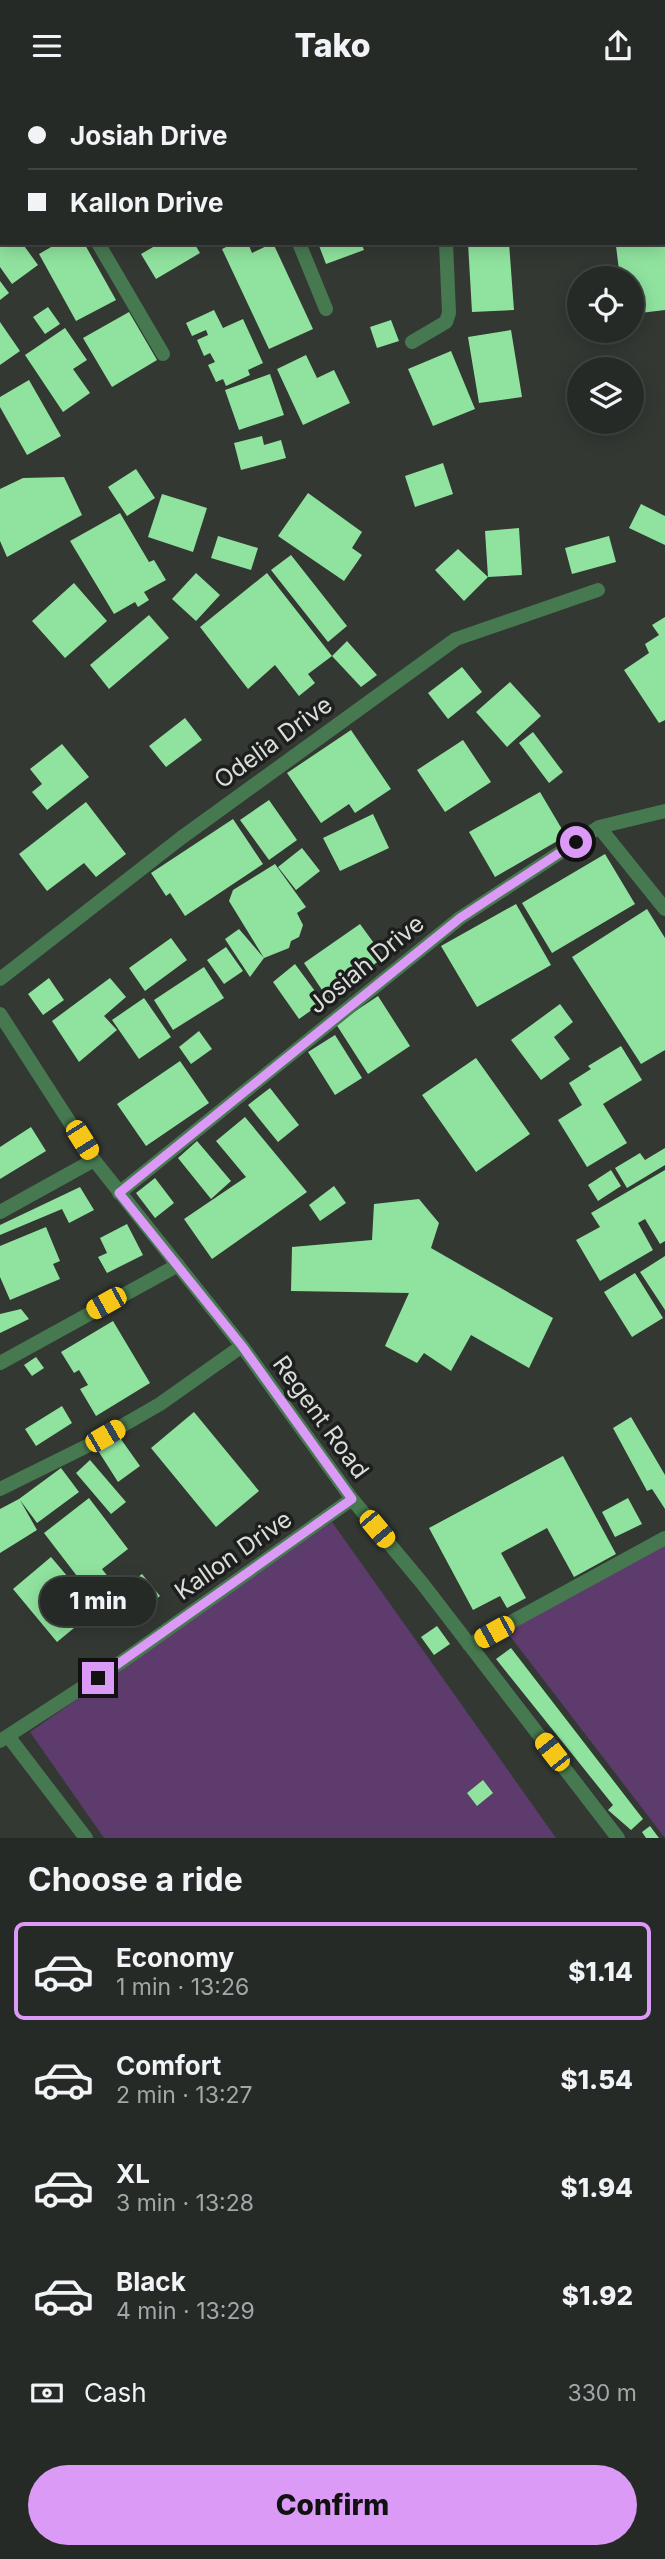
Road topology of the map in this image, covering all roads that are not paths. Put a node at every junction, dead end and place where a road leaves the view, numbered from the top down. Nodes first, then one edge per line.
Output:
1 (99, 245) edge
2 (300, 245) edge
3 (446, 245) edge
4 (326, 309) dead end
5 (411, 342) dead end
6 (163, 354) dead end
7 (598, 590) dead end
8 (665, 811) edge
9 (599, 827) junction
10 (665, 909) edge
11 (0, 979) edge
12 (0, 1014) edge
13 (94, 1160) junction
14 (119, 1193) junction
15 (0, 1212) edge
16 (178, 1265) junction
17 (242, 1346) junction
18 (0, 1363) edge
19 (0, 1489) edge
20 (352, 1499) junction
21 (665, 1538) edge
22 (469, 1645) junction
23 (4, 1739) edge
24 (86, 1838) edge
25 (618, 1838) edge

1 - 6 street
2 - 4 street
3 - 5 street
7 - 11 street, Odelia Drive
8 - 9 street, Josiah Drive
9 - 10 street
9 - 14 street, Josiah Drive
12 - 13 street, Regent Road
13 - 14 street, Regent Road
13 - 15 street
14 - 16 street, Regent Road
16 - 17 street, Regent Road
16 - 18 street
17 - 19 street
17 - 20 street, Regent Road
20 - 22 street, Regent Road
20 - 23 street, Kallon Drive
21 - 22 street
22 - 25 street, Regent Road
23 - 24 street

